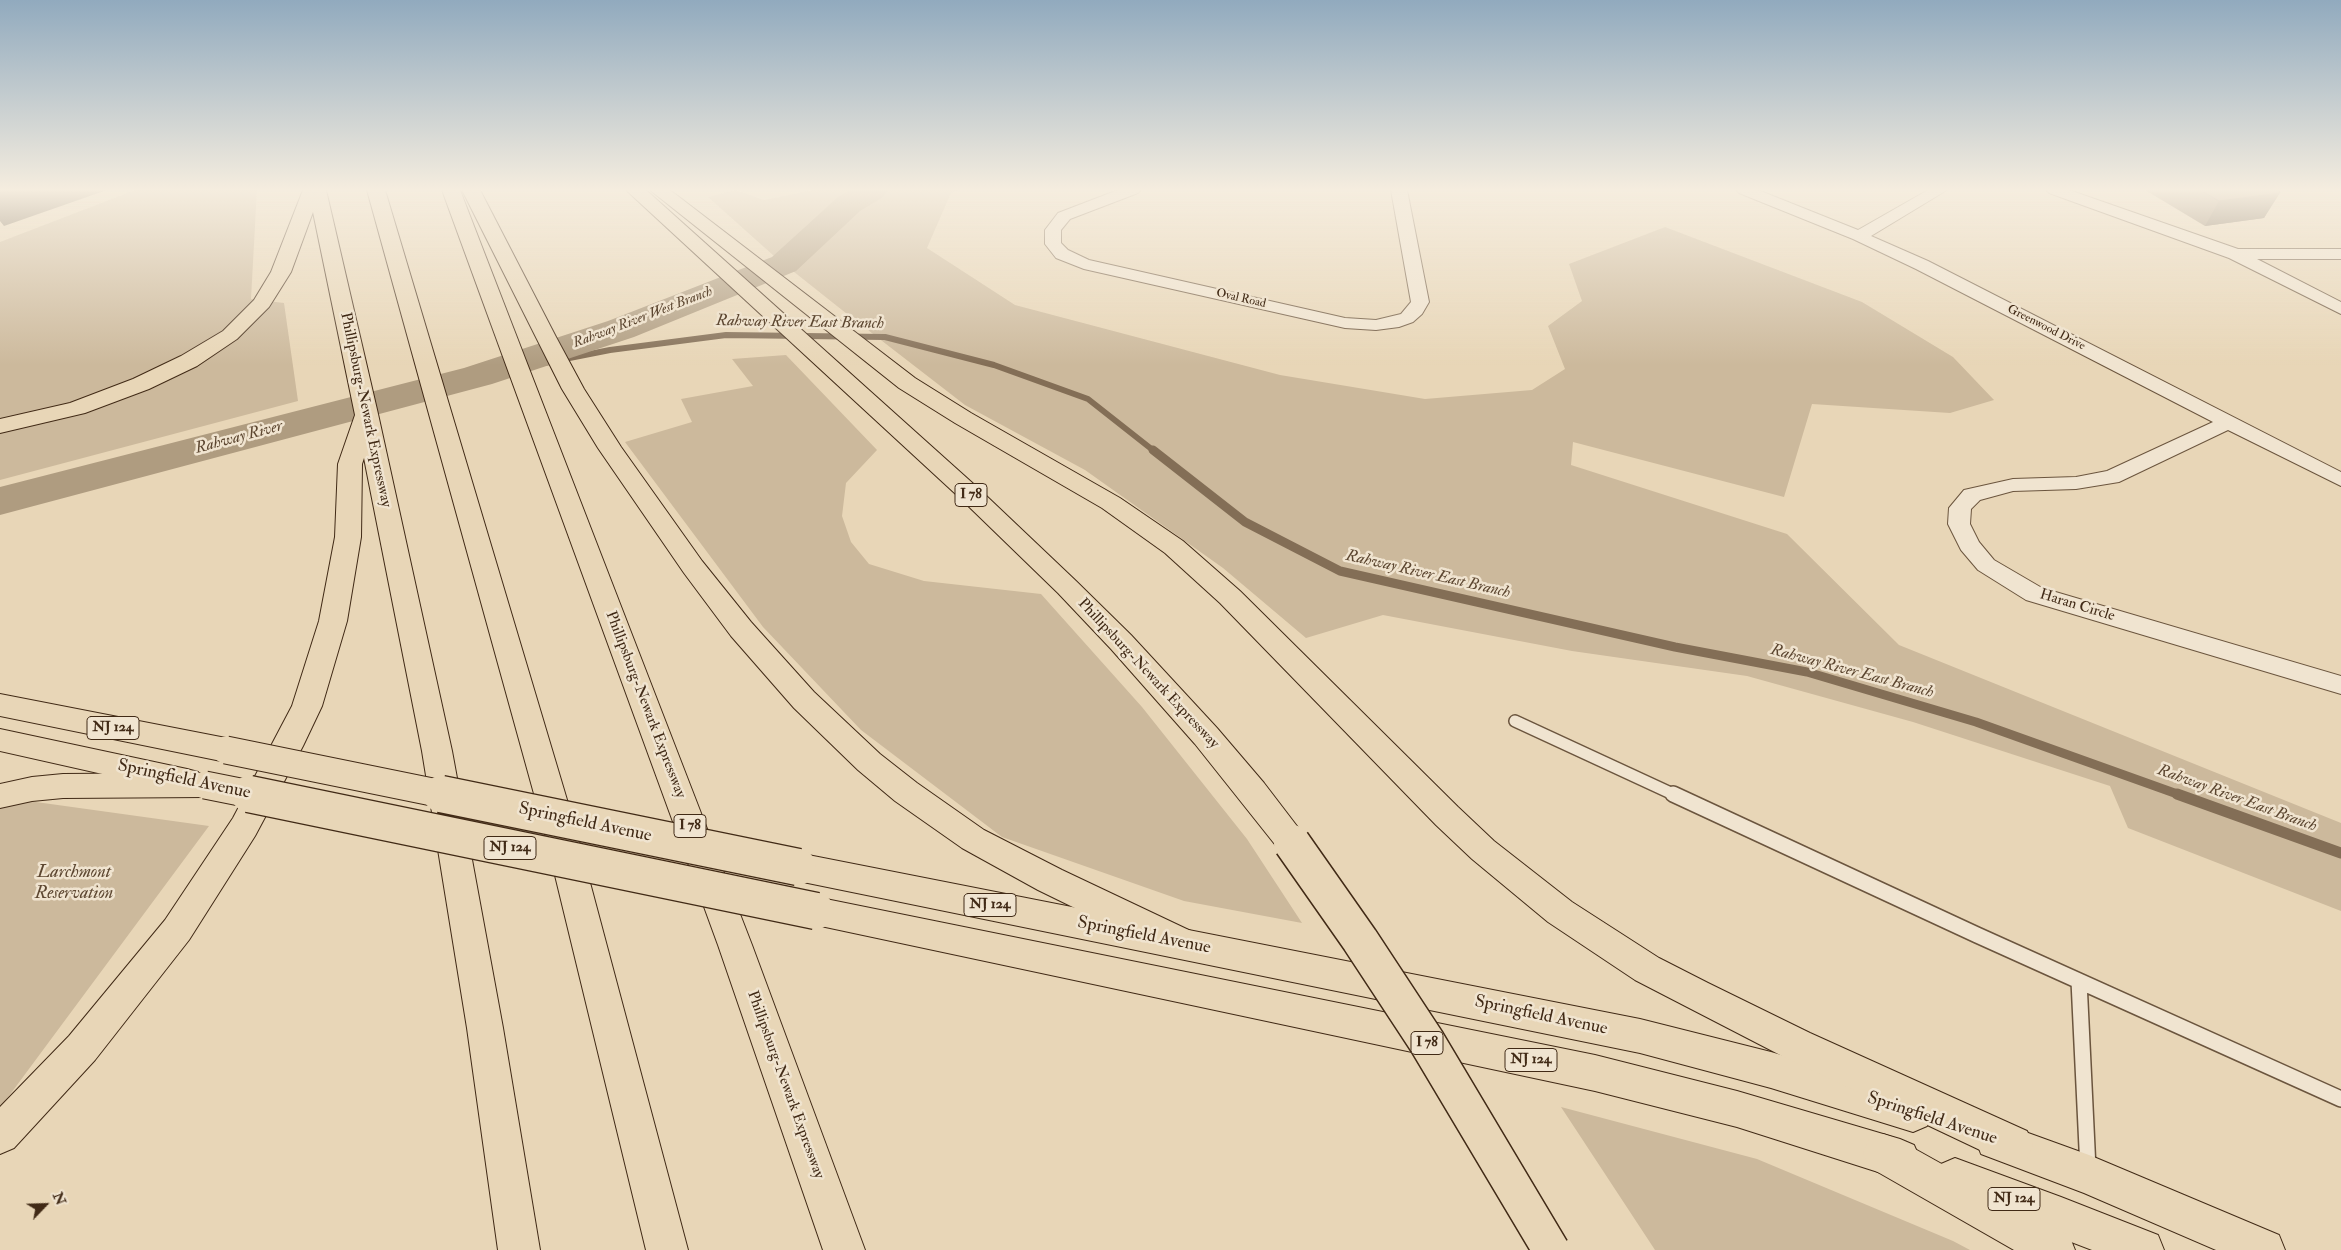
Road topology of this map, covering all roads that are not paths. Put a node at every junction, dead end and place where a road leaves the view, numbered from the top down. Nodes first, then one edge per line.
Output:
1 (290, 248) edge
2 (330, 248) edge
3 (392, 248) edge
4 (474, 248) edge
5 (500, 248) edge
6 (699, 248) edge
7 (733, 248) edge
8 (1057, 248) edge
9 (1410, 248) edge
10 (1887, 248) edge
11 (2219, 248) edge
12 (2235, 254) junction
13 (2341, 254) edge
14 (2341, 309) edge
15 (2228, 422) junction
16 (0, 426) edge
17 (365, 435) junction
18 (2341, 480) edge
19 (2341, 686) edge
20 (0, 706) edge
21 (1515, 722) dead end
22 (0, 740) edge
23 (205, 785) junction
24 (0, 796) edge
25 (1183, 944) junction
26 (2079, 981) junction
27 (2341, 1100) edge
28 (0, 1135) edge
29 (2013, 1145) junction
30 (1883, 1153) junction
31 (2089, 1175) junction
32 (519, 1250) edge
33 (667, 1250) edge
34 (844, 1250) edge
35 (1551, 1250) edge
36 (2054, 1250) edge
37 (2143, 1250) edge
38 (2264, 1250) edge

1 - 16 main road
2 - 17 main road, Phillipsburg-Newark Expressway
3 - 33 main road
4 - 34 main road, Phillipsburg-Newark Expressway / I 78
5 - 25 main road
6 - 35 main road, Phillipsburg-Newark Expressway / I 78, bridge
7 - 29 main road
8 - 9 street, Oval Road
10 - 15 street, Greenwood Drive
11 - 12 street
12 - 13 street
12 - 14 street
15 - 18 street, Greenwood Drive
15 - 19 street, Haran Circle
17 - 28 main road
17 - 32 main road, Phillipsburg-Newark Expressway
20 - 25 main road, Springfield Avenue / NJ 124, bridge
21 - 26 lane
22 - 23 main road, Springfield Avenue / NJ 124
23 - 24 main road
23 - 30 main road, Springfield Avenue / NJ 124, bridge
25 - 29 main road, Springfield Avenue / NJ 124
26 - 27 lane
26 - 31 lane
29 - 31 main road, Springfield Avenue / NJ 124
30 - 36 main road
30 - 37 main road, Springfield Avenue / NJ 124
31 - 38 main road, Springfield Avenue / NJ 124

